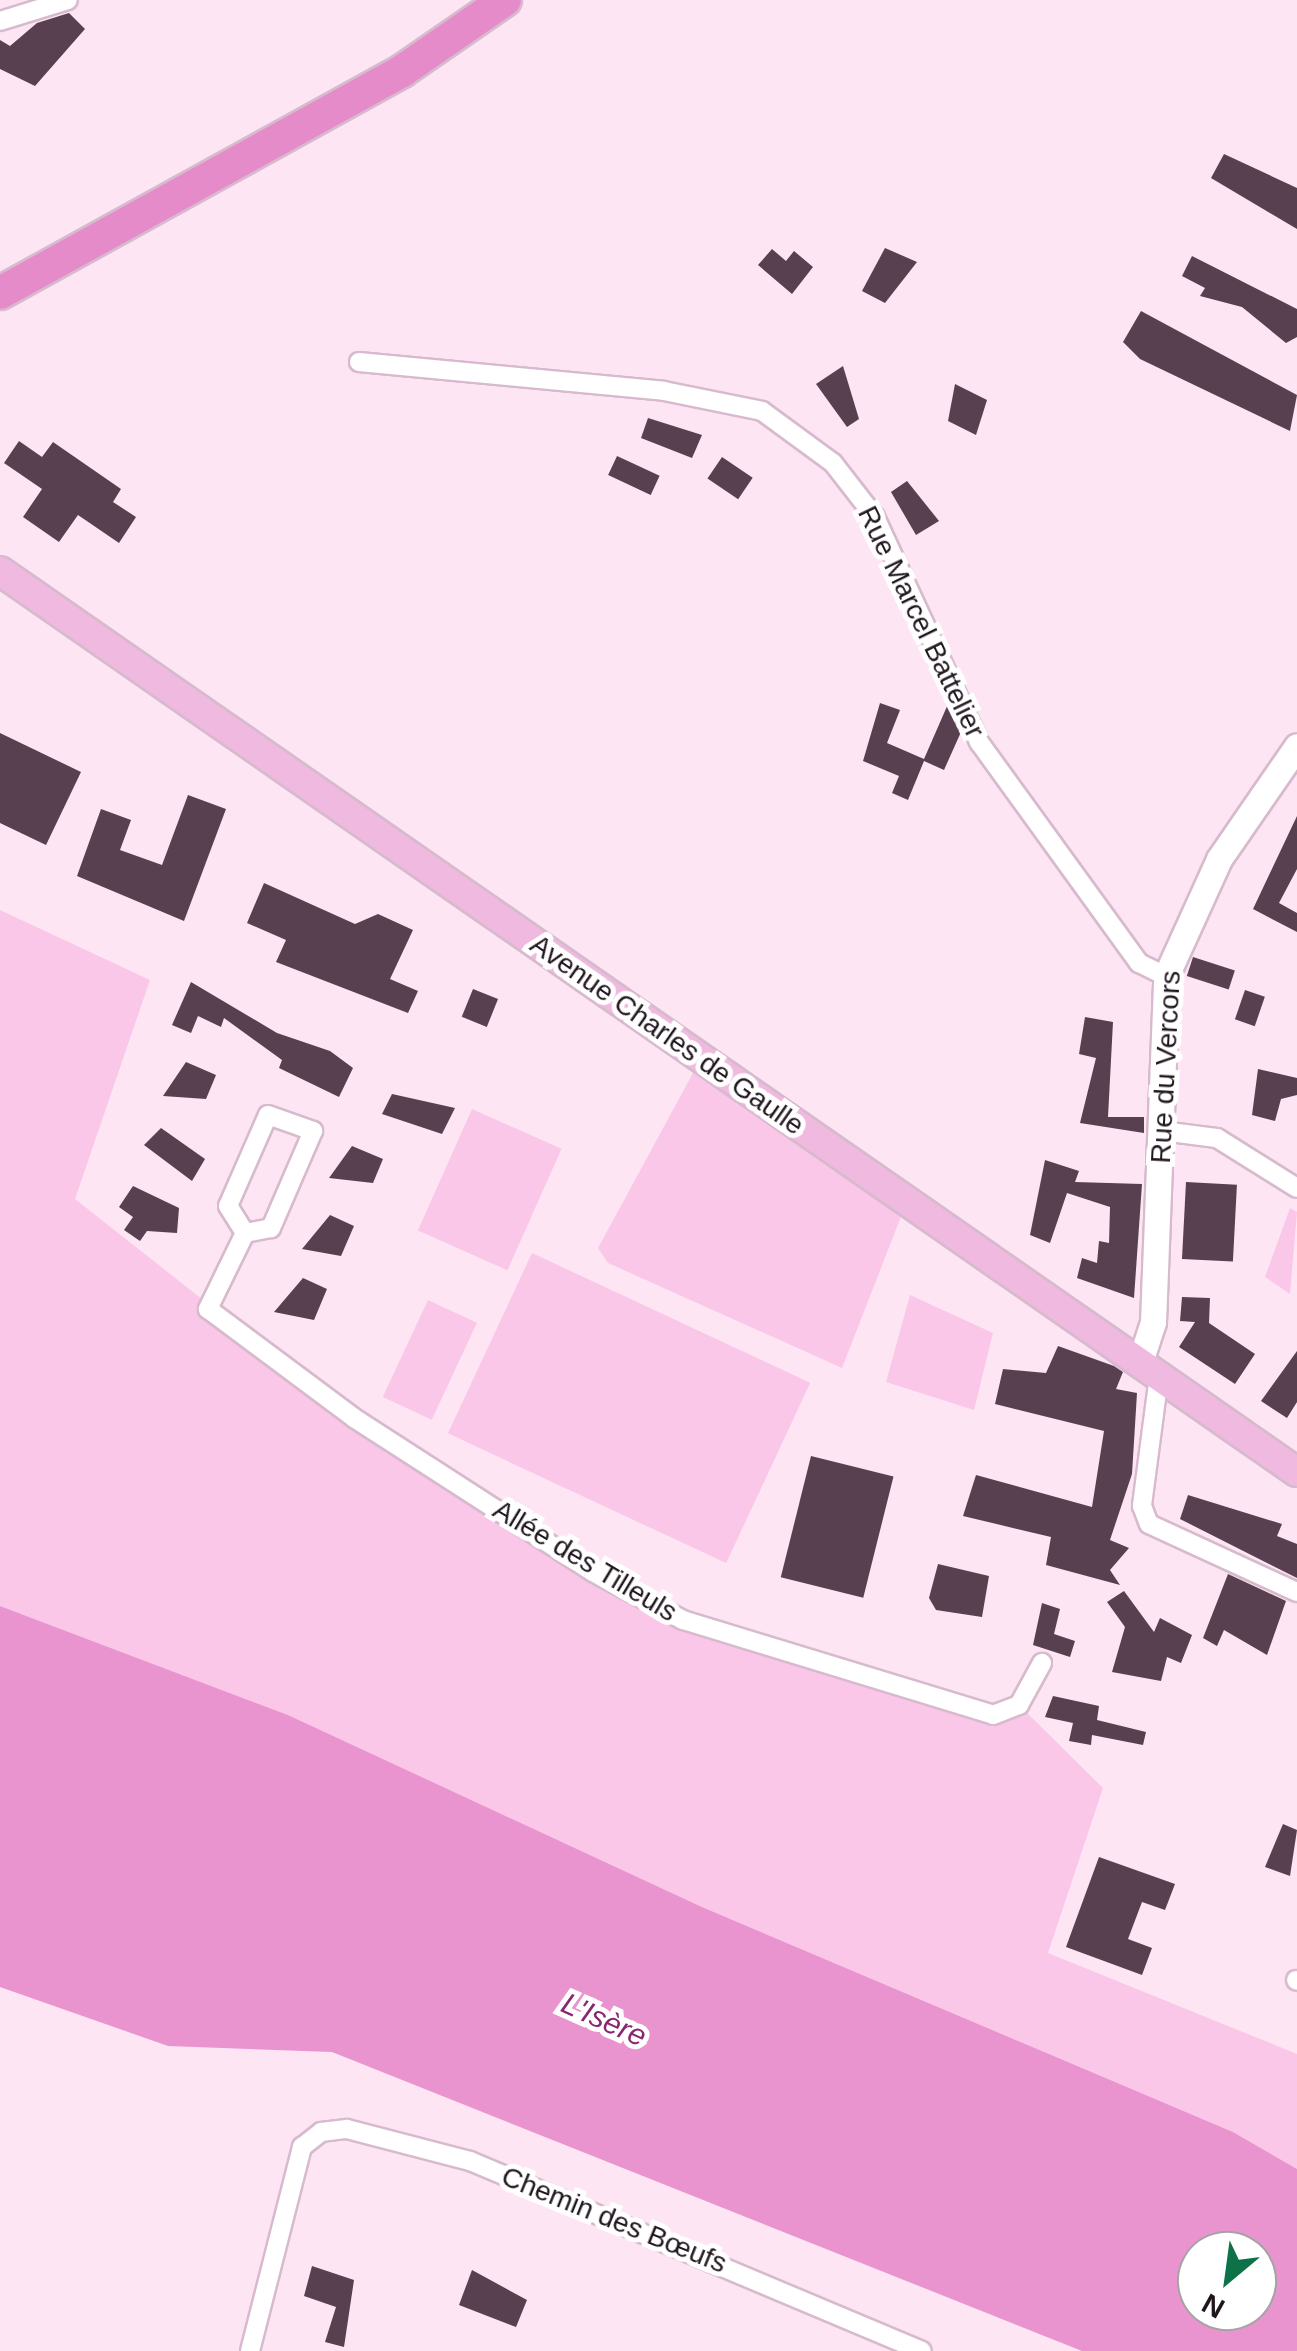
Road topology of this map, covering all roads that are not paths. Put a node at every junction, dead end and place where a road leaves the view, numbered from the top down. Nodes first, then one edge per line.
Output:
1 (68, 0) edge
2 (506, 0) edge
3 (0, 21) edge
4 (8, 284) edge
5 (359, 362) dead end
6 (0, 571) edge
7 (0, 581) edge
8 (37, 600) junction
9 (1297, 746) edge
10 (1166, 976) junction
11 (1162, 1131) junction
12 (1297, 1188) edge
13 (245, 1233) junction
14 (1149, 1369) junction
15 (1297, 1472) edge
16 (1297, 1592) edge
17 (1042, 1663) dead end
18 (250, 2351) edge
19 (922, 2351) edge

1 - 3 street
2 - 4 highway
5 - 10 street, Rue Marcel Battelier
6 - 8 main road, Avenue Charles de Gaulle
7 - 8 main road, Avenue Charles de Gaulle
8 - 14 main road, Avenue Charles de Gaulle
9 - 10 street, Rue du Vercors
10 - 11 street, Rue du Vercors
11 - 12 street
11 - 14 street, Rue du Vercors
13 - 13 street
13 - 17 street, Allée des Tilleuls
14 - 15 main road, Avenue Charles de Gaulle
14 - 16 street
18 - 19 street, Chemin des Bœufs

